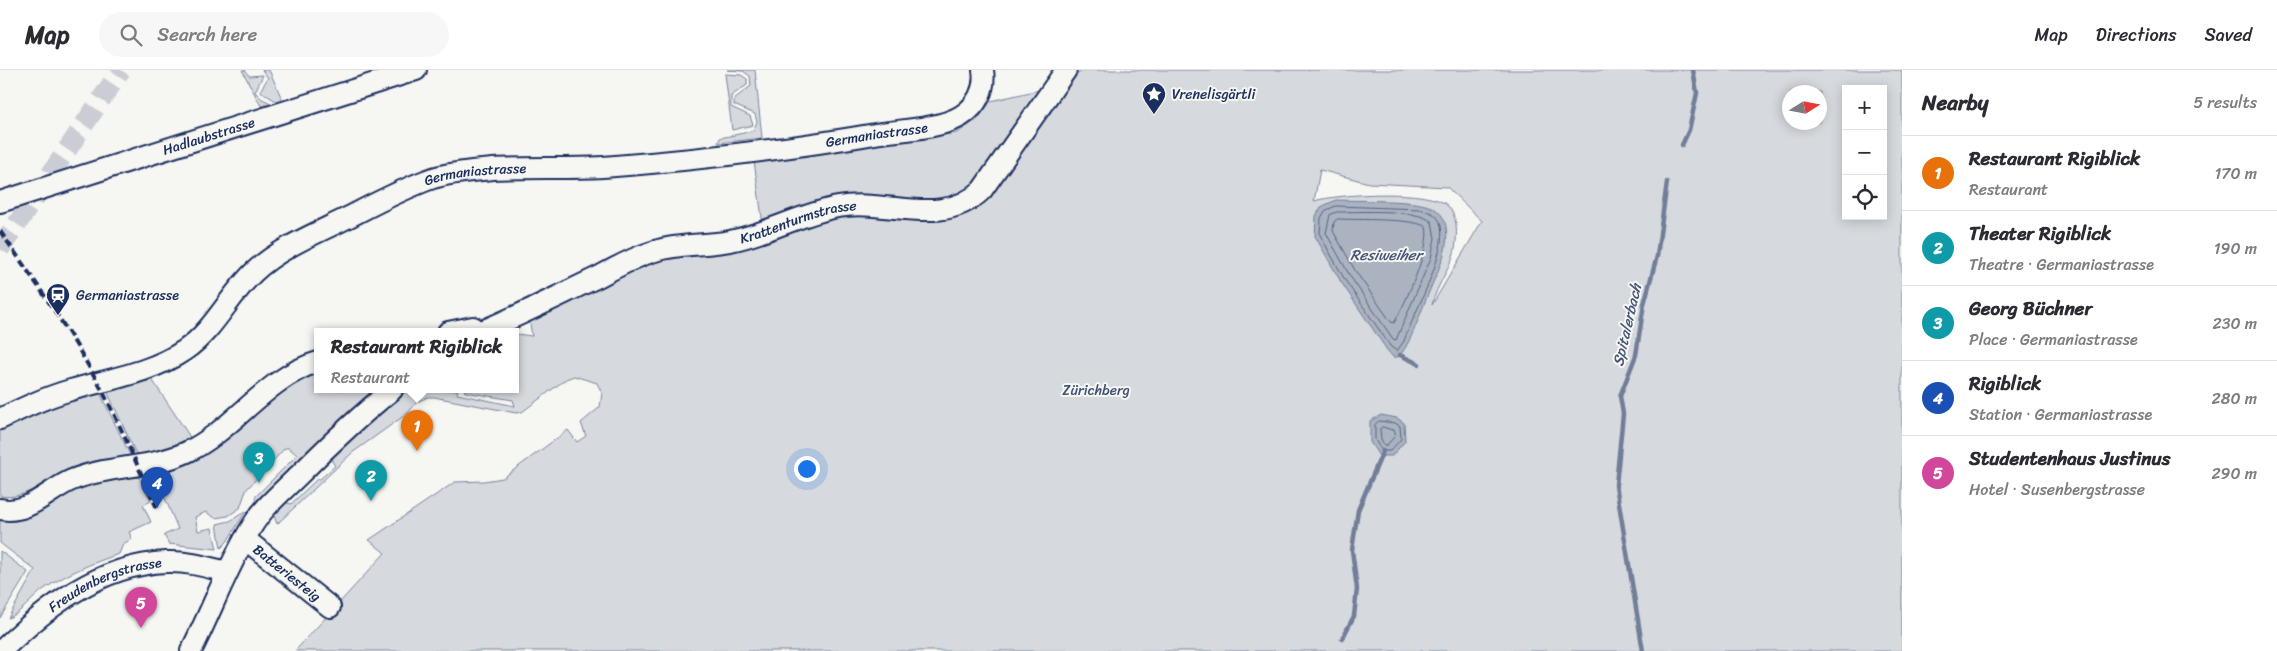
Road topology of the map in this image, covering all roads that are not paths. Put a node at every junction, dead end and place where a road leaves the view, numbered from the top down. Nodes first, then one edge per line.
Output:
1 (416, 70) edge
2 (983, 70) edge
3 (1066, 70) edge
4 (0, 202) edge
5 (489, 328) edge
6 (314, 364) edge
7 (389, 393) edge
8 (0, 419) edge
9 (0, 509) edge
10 (245, 539) junction
11 (227, 572) junction
12 (330, 607) dead end
13 (0, 651) edge
14 (191, 651) edge

1 - 4 street, Hadlaubstrasse
2 - 8 street, Germaniastrasse
3 - 5 street, Krattenturmstrasse
6 - 9 street
7 - 10 street
10 - 11 street
10 - 12 street, Batteriesteig
11 - 13 street, Freudenbergstrasse
11 - 14 street

